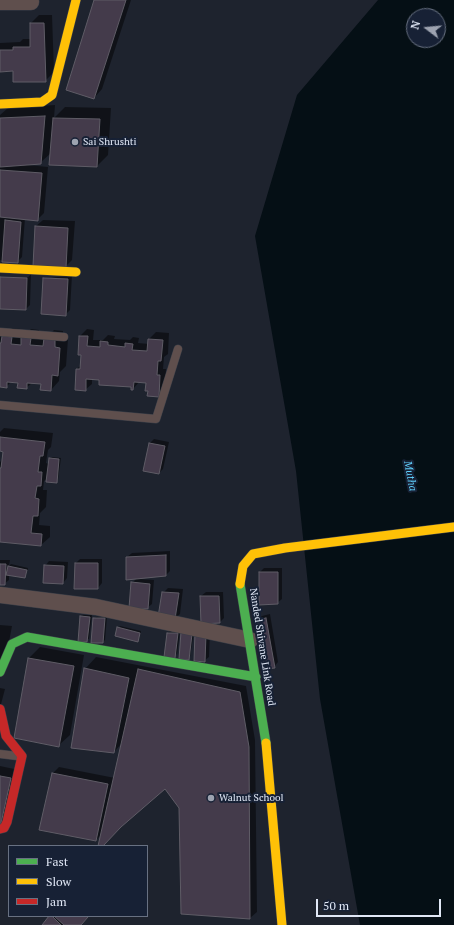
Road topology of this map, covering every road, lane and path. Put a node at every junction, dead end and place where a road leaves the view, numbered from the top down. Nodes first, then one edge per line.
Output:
1 (76, 0) edge
2 (0, 2) edge
3 (31, 2) dead end
4 (0, 104) edge
5 (0, 268) edge
6 (76, 272) dead end
7 (0, 332) edge
8 (64, 337) dead end
9 (178, 349) dead end
10 (0, 405) edge
11 (454, 527) edge
12 (0, 595) edge
13 (250, 640) junction
14 (0, 672) edge
15 (256, 678) junction
16 (0, 709) edge
17 (0, 754) edge
18 (22, 756) junction
19 (0, 828) edge
20 (282, 925) edge

1 - 4 street
2 - 3 street
5 - 6 street
7 - 8 lane
9 - 10 lane
11 - 13 street, Nanded Shivane Link Road
12 - 13 street
13 - 15 street, Nanded Shivane Link Road
14 - 15 street
15 - 20 street, Nanded Shivane Link Road
16 - 18 street
17 - 18 lane
18 - 19 street

